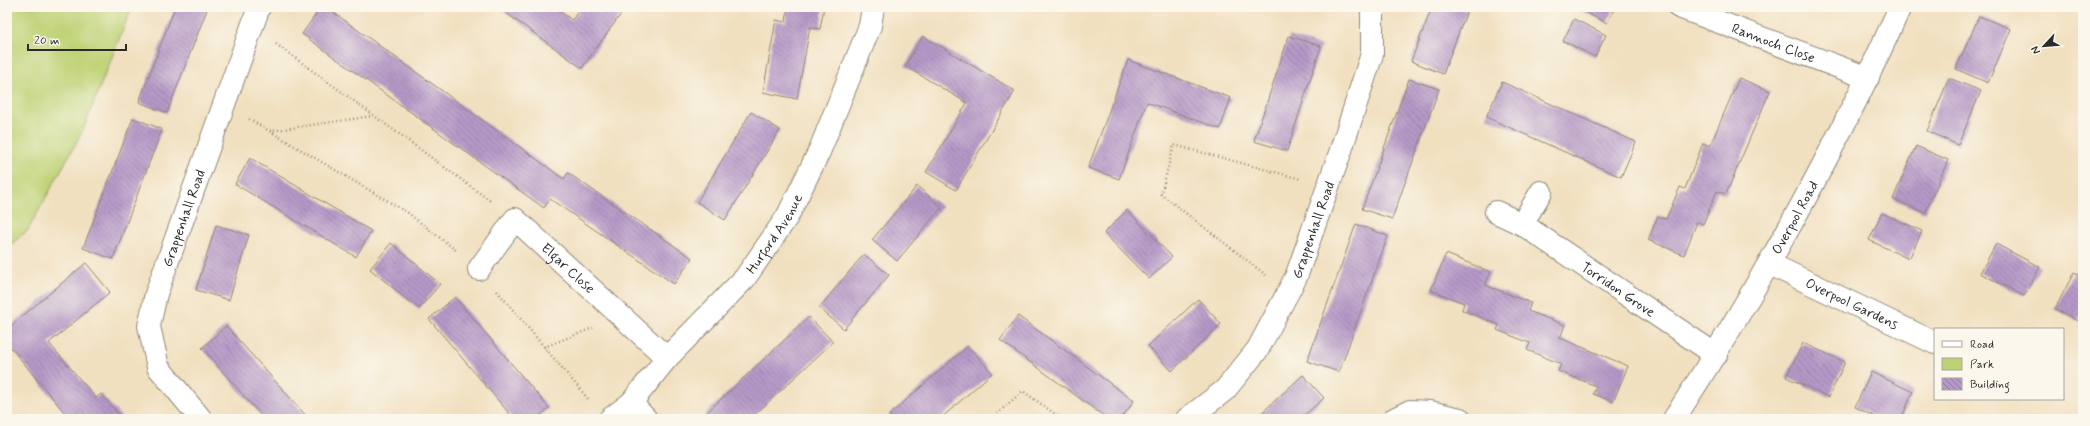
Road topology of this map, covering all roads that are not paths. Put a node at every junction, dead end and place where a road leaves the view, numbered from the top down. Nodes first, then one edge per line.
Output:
1 (874, 7) edge
2 (1372, 7) edge
3 (1679, 7) edge
4 (1900, 7) edge
5 (256, 17) edge
6 (1868, 78) junction
7 (1541, 192) dead end
8 (1496, 212) dead end
9 (1522, 224) junction
10 (1770, 264) junction
11 (479, 268) road end
12 (1934, 343) edge
13 (1716, 355) junction
14 (667, 358) junction
15 (631, 403) junction
16 (201, 419) edge
17 (610, 419) edge
18 (646, 419) edge
19 (1187, 419) edge
20 (1394, 419) edge
21 (1460, 419) edge
22 (1674, 419) edge

1 - 14 street, Hurford Avenue
2 - 19 street, Grappenhall Road
3 - 6 street, Rannoch Close
4 - 6 street, Overpool Road
5 - 16 street, Grappenhall Road
6 - 10 street, Overpool Road
7 - 9 street
8 - 9 street, Torridon Grove
9 - 13 street, Torridon Grove
10 - 12 street, Overpool Gardens
10 - 13 street, Overpool Road
11 - 14 street, Elgar Close
13 - 22 street, Overpool Road
14 - 15 street, Hurford Avenue
15 - 17 street, Hurford Avenue
15 - 18 street
20 - 21 street

